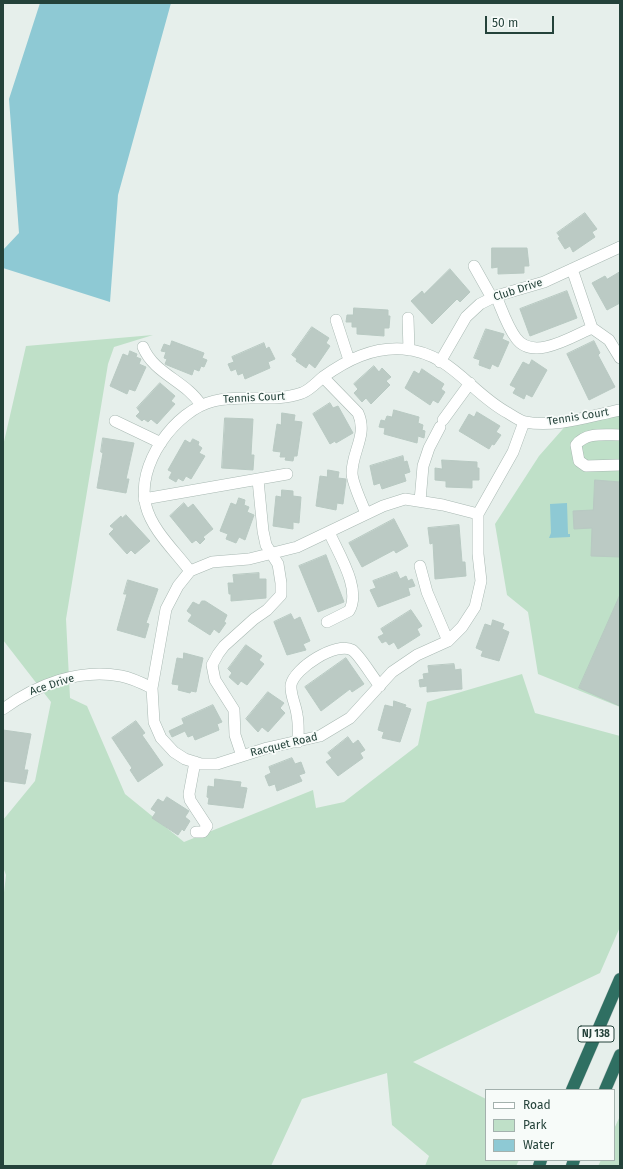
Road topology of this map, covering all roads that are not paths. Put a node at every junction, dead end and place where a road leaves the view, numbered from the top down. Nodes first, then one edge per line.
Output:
1 (620, 247) edge
2 (474, 266) dead end
3 (572, 269) junction
4 (494, 297) junction
5 (408, 318) dead end
6 (336, 320) dead end
7 (592, 328) junction
8 (143, 347) dead end
9 (409, 350) junction
10 (620, 358) edge
11 (349, 360) junction
12 (440, 362) junction
13 (324, 377) junction
14 (470, 383) junction
15 (201, 405) junction
16 (620, 410) edge
17 (115, 421) dead end
18 (524, 422) junction
19 (620, 435) edge
20 (161, 442) junction
21 (620, 465) edge
22 (287, 474) dead end
23 (258, 480) junction
24 (144, 499) junction
25 (420, 501) junction
26 (366, 514) junction
27 (478, 514) junction
28 (329, 532) junction
29 (272, 554) junction
30 (420, 566) dead end
31 (190, 571) junction
32 (327, 622) dead end
33 (448, 641) junction
34 (380, 686) junction
35 (152, 688) junction
36 (3, 709) edge
37 (298, 742) junction
38 (242, 756) junction
39 (195, 762) junction
40 (196, 832) dead end
41 (620, 979) edge
42 (620, 1055) edge
43 (572, 1089) edge
44 (605, 1089) edge

1 - 3 street, Club Drive
2 - 4 street
3 - 4 street, Club Drive
3 - 7 street
4 - 7 street
4 - 12 street, Club Drive
5 - 9 street
6 - 11 street
7 - 10 street
8 - 15 street
9 - 11 street, Tennis Court
9 - 12 street, Tennis Court
11 - 13 street, Tennis Court
12 - 14 street, Tennis Court
13 - 15 street, Tennis Court
13 - 26 street
14 - 18 street, Tennis Court
14 - 25 street
15 - 20 street, Tennis Court
16 - 18 street, Tennis Court
17 - 20 street
18 - 27 street
19 - 21 street
20 - 24 street, Tennis Court
22 - 23 street
23 - 24 street
23 - 29 street
24 - 31 street, Tennis Court
25 - 26 street, Racquet Road
25 - 27 street, Racquet Road
26 - 28 street, Racquet Road
27 - 33 street, Racquet Road
28 - 29 street, Racquet Road
28 - 32 street
29 - 31 street, Racquet Road
29 - 38 street
30 - 33 street
31 - 35 street, Racquet Road
33 - 34 street, Racquet Road
34 - 37 street, Racquet Road
34 - 37 street
35 - 36 street, Ace Drive
35 - 39 street, Racquet Road
37 - 38 street, Racquet Road
38 - 39 street, Racquet Road
39 - 40 street
41 - 43 highway, NJ 138
42 - 44 highway, NJ 138

